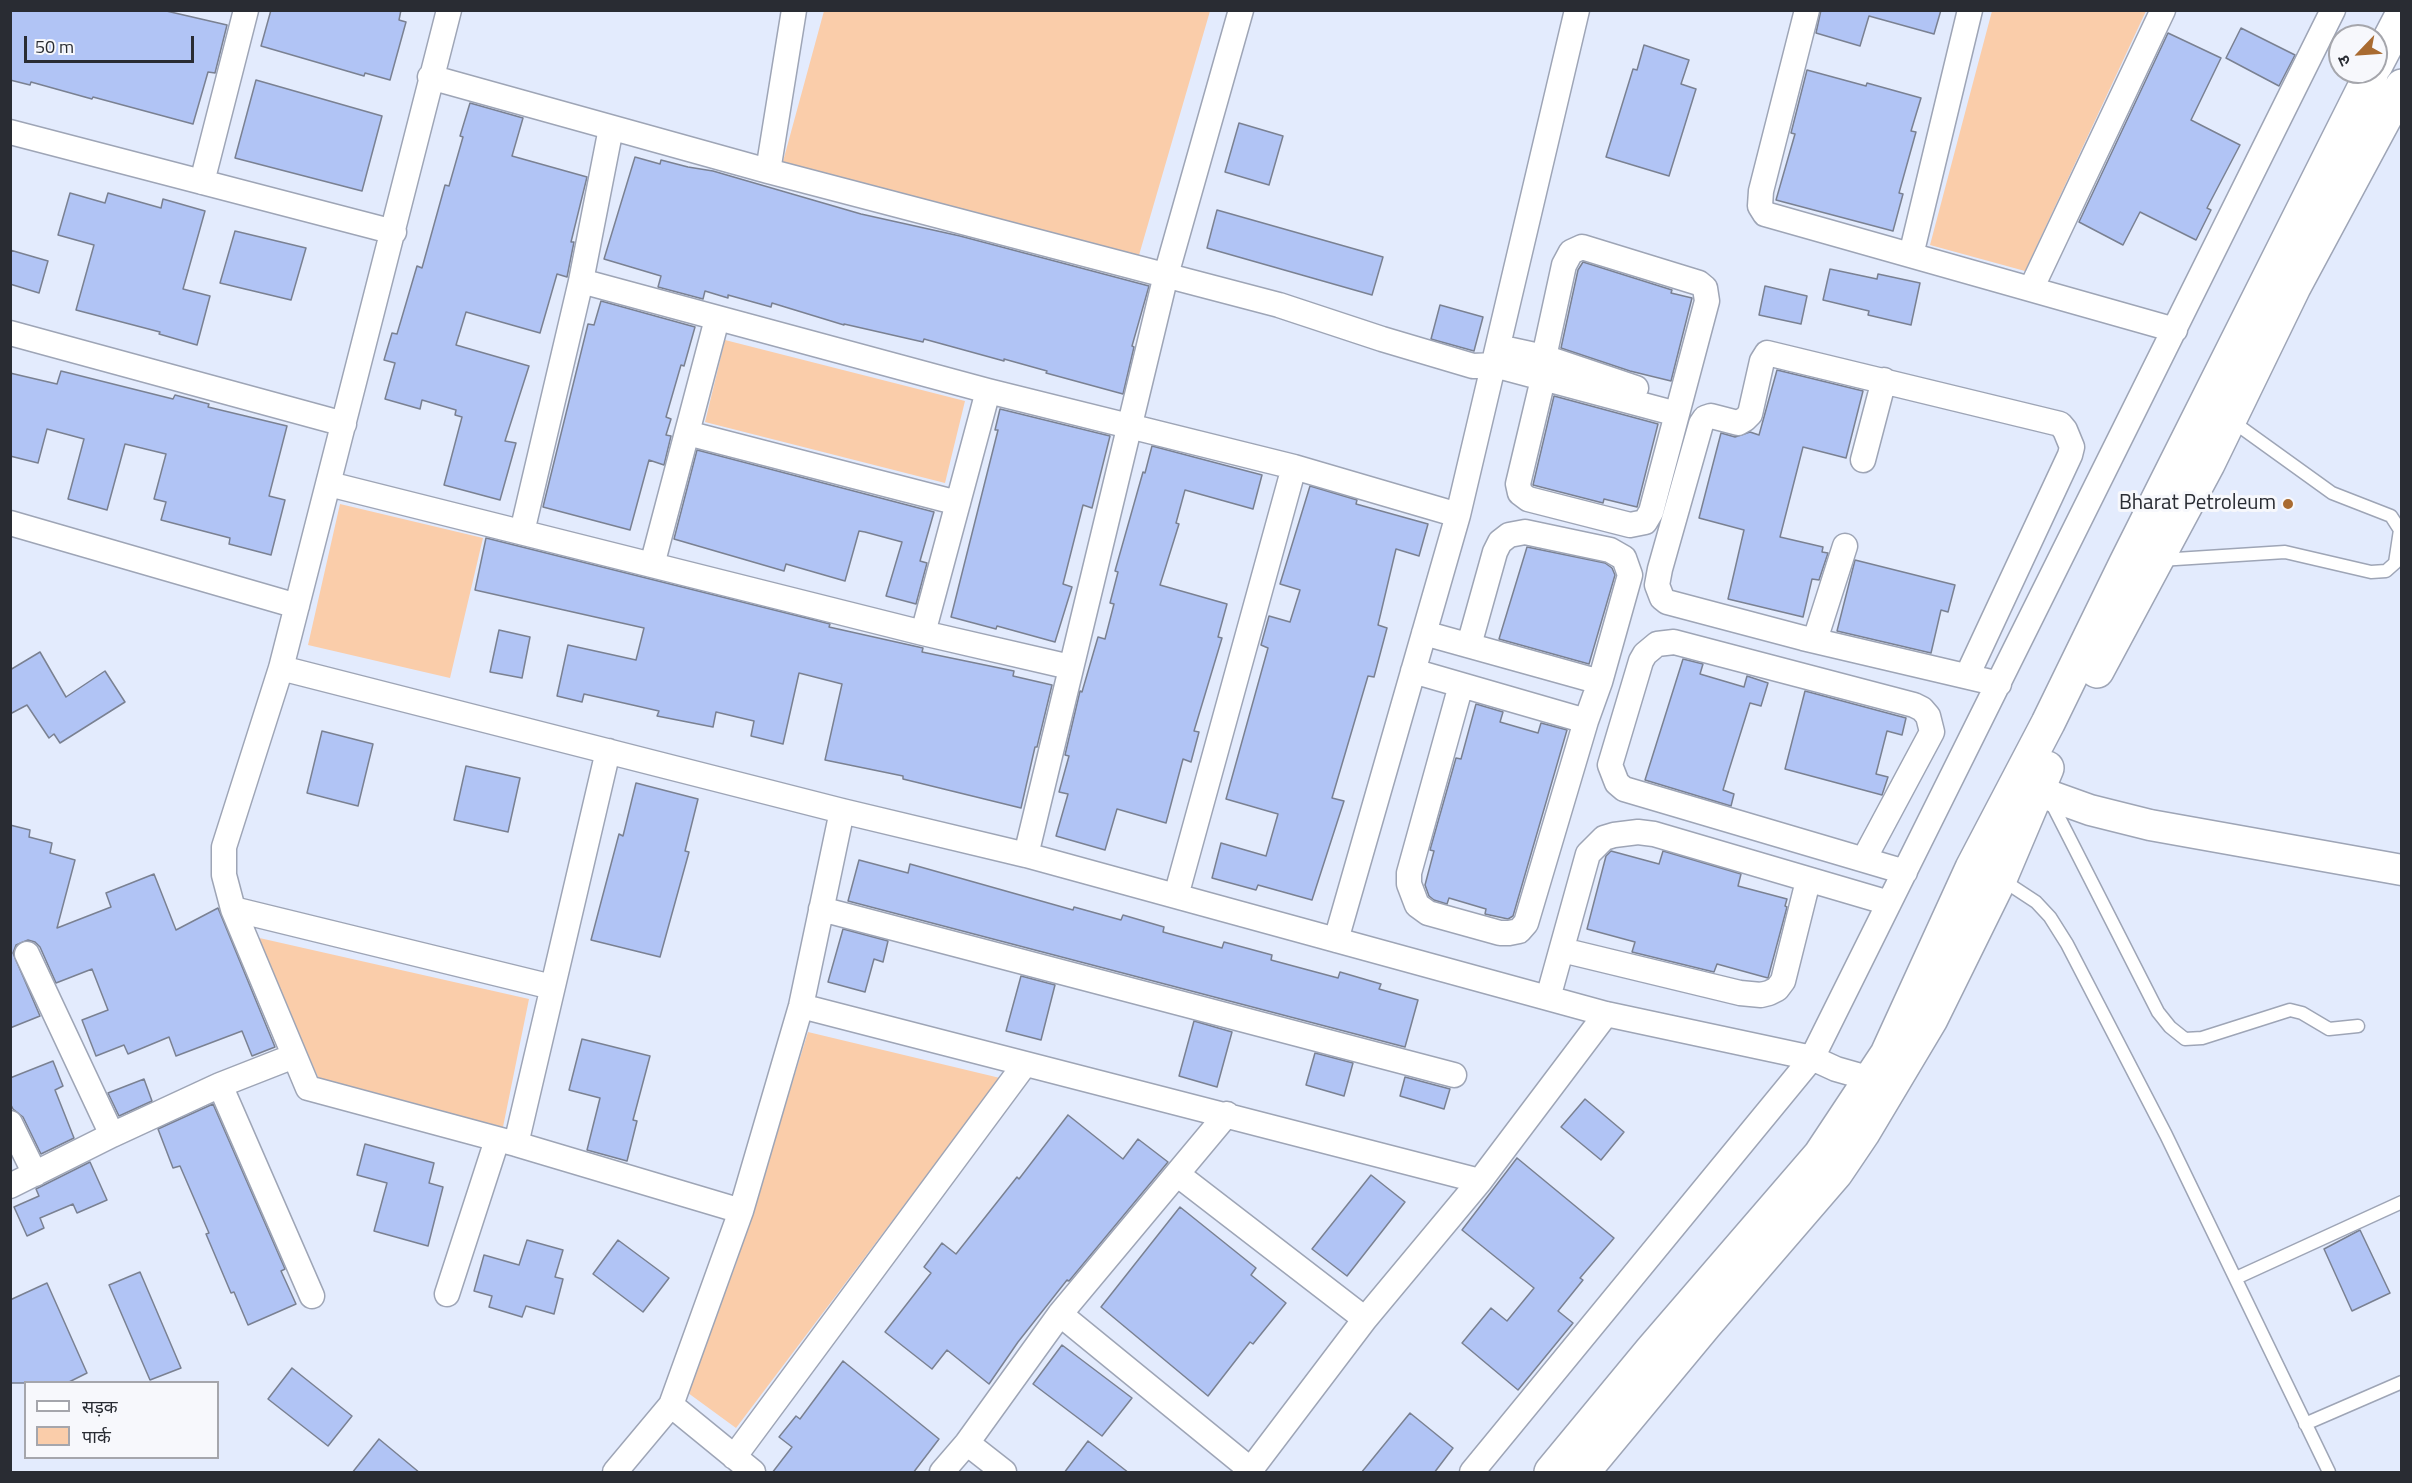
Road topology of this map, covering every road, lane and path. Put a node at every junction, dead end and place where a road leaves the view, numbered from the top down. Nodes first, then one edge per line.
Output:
1 (449, 10) edge
2 (794, 10) edge
3 (1241, 10) edge
4 (1807, 10) edge
5 (1970, 10) edge
6 (2163, 10) edge
7 (2333, 10) edge
8 (1573, 11) edge
9 (239, 12) edge
10 (2402, 15) edge
11 (2388, 42) edge
12 (430, 77) junction
13 (2367, 84) edge
14 (2402, 86) edge
15 (611, 128) junction
16 (10, 132) edge
17 (768, 171) junction
18 (202, 182) junction
19 (394, 232) junction
20 (1911, 255) junction
21 (1166, 275) junction
22 (581, 281) junction
23 (2031, 289) junction
24 (717, 319) junction
25 (2175, 330) junction
26 (10, 333) edge
27 (1496, 356) junction
28 (1544, 368) junction
29 (1884, 380) junction
30 (988, 391) junction
31 (1678, 408) junction
32 (2219, 410) junction
33 (344, 424) junction
34 (1128, 425) junction
35 (687, 433) junction
36 (1863, 460) dead end
37 (1294, 467) junction
38 (328, 484) junction
39 (958, 503) junction
40 (1458, 515) junction
41 (10, 523) edge
42 (522, 532) junction
43 (1845, 546) dead end
44 (2157, 560) junction
45 (652, 565) junction
46 (297, 606) junction
47 (923, 633) junction
48 (1424, 633) junction
49 (1815, 640) junction
50 (1469, 645) junction
51 (1070, 667) junction
52 (281, 668) junction
53 (1413, 671) junction
54 (1967, 676) junction
55 (1600, 682) junction
56 (1999, 684) junction
57 (1461, 685) junction
58 (1586, 721) junction
59 (608, 751) junction
60 (2041, 792) junction
61 (842, 811) junction
62 (1026, 855) junction
63 (1864, 859) junction
64 (2402, 870) edge
65 (1905, 872) junction
66 (2000, 879) junction
67 (1808, 881) junction
68 (1176, 896) junction
69 (1889, 903) junction
70 (233, 909) junction
71 (821, 909) junction
72 (1336, 940) junction
73 (1562, 950) junction
74 (27, 954) dead end
75 (552, 987) junction
76 (1548, 998) junction
77 (801, 1006) junction
78 (1606, 1014) junction
79 (2358, 1026) dead end
80 (294, 1056) junction
81 (1812, 1058) junction
82 (1025, 1064) junction
83 (1454, 1075) dead end
84 (1881, 1084) junction
85 (220, 1085) junction
86 (1227, 1114) junction
87 (10, 1124) edge
88 (112, 1135) junction
89 (506, 1142) junction
90 (35, 1174) junction
91 (1177, 1174) junction
92 (1480, 1181) junction
93 (10, 1186) edge
94 (2402, 1202) edge
95 (741, 1211) junction
96 (2236, 1278) junction
97 (447, 1294) dead end
98 (312, 1296) dead end
99 (1060, 1314) junction
100 (1365, 1319) junction
101 (1680, 1336) junction
102 (2402, 1382) edge
103 (671, 1405) junction
104 (2305, 1424) junction
105 (967, 1443) junction
106 (734, 1457) junction
107 (1250, 1471) edge
108 (615, 1473) edge
109 (753, 1473) edge
110 (942, 1473) edge
111 (1004, 1473) edge
112 (1472, 1473) edge
113 (1551, 1473) edge
114 (1583, 1473) edge
115 (2329, 1473) edge

1 - 12 street
2 - 17 street
3 - 21 street
4 - 20 street
5 - 20 street
6 - 23 street
7 - 25 street
8 - 27 street
9 - 18 street
10 - 11 highway
12 - 15 street
12 - 19 street
13 - 32 highway
14 - 32 highway
15 - 17 street
15 - 22 street
16 - 18 street
17 - 21 street
18 - 19 street
19 - 33 street
20 - 23 street
21 - 27 street
21 - 34 street
22 - 24 street
22 - 42 street
23 - 25 street
24 - 30 street
24 - 35 street
25 - 56 street
26 - 33 street
27 - 28 street
27 - 40 street
28 - 31 street
28 - 31 street
28 - 31 street
29 - 36 street
29 - 49 street
29 - 54 street
30 - 34 street
30 - 39 street
32 - 44 highway
32 - 44 lane
32 - 84 highway
33 - 38 street
34 - 37 street
34 - 51 street
35 - 39 street
35 - 45 street
37 - 40 street
37 - 68 street
38 - 42 street
38 - 46 street
39 - 47 street
40 - 48 street
41 - 46 street
42 - 45 street
43 - 49 street
44 - 60 highway
45 - 47 street
46 - 52 street
47 - 51 street
48 - 50 street
48 - 53 street
49 - 54 street
50 - 55 street
50 - 55 street
51 - 62 street
52 - 59 street
52 - 70 street
53 - 57 street
53 - 72 street
54 - 56 street
55 - 58 street
56 - 65 street
57 - 58 street
57 - 58 street
59 - 61 street
59 - 75 street
60 - 64 street
60 - 66 highway
60 - 79 lane
61 - 62 street
61 - 71 street
62 - 68 street
63 - 63 street
63 - 65 street
65 - 69 street
66 - 84 highway
66 - 96 lane
67 - 69 street
67 - 73 street
67 - 73 street
68 - 72 street
69 - 81 street
70 - 75 street
70 - 80 street
71 - 77 street
71 - 83 street
72 - 76 street
73 - 76 street
74 - 88 street
75 - 89 street
76 - 78 street
77 - 82 street
77 - 95 street
78 - 81 street
78 - 92 street
80 - 85 street
80 - 89 street
81 - 84 street
81 - 112 street
82 - 86 street
82 - 106 street
84 - 101 highway
85 - 88 street
85 - 98 street
86 - 91 street
86 - 92 street
87 - 90 street
88 - 90 street
89 - 95 street
89 - 97 street
90 - 93 street
91 - 99 street
91 - 100 street
92 - 100 street
94 - 96 lane
95 - 103 street
96 - 104 lane
99 - 105 street
99 - 107 street
100 - 107 street
101 - 113 highway
101 - 114 highway
102 - 104 lane
103 - 106 street
103 - 108 street
104 - 115 lane
105 - 110 street
105 - 111 street
106 - 109 street

